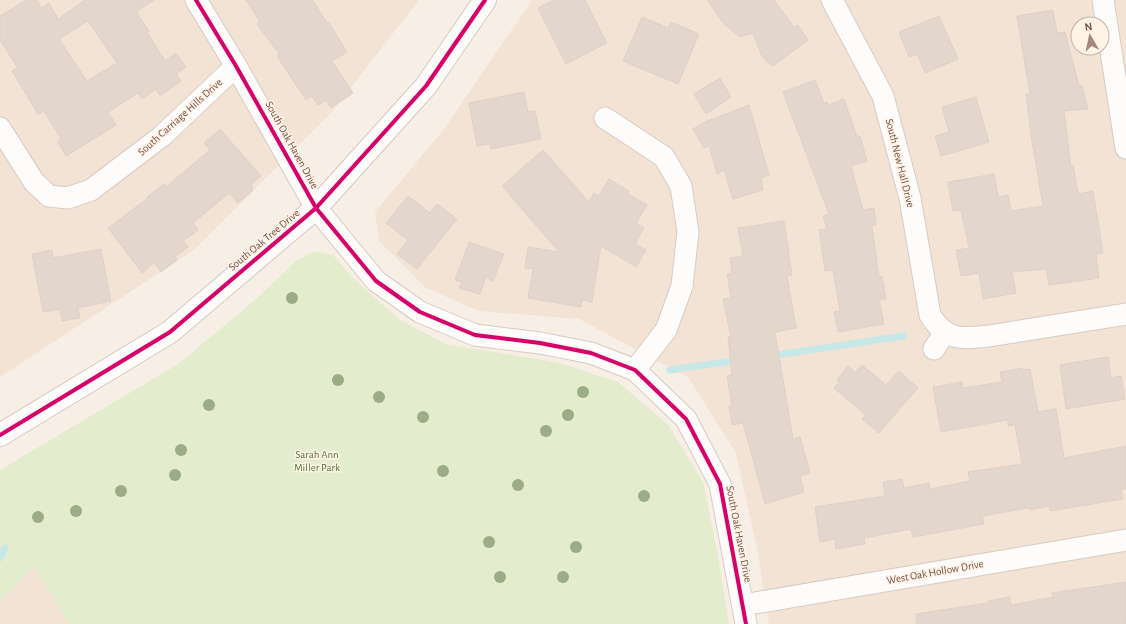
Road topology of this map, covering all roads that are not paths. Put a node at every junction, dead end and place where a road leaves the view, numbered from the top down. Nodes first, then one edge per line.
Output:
1 (196, 0) edge
2 (485, 0) edge
3 (832, 0) edge
4 (1103, 0) edge
5 (236, 66) junction
6 (605, 118) dead end
7 (0, 128) edge
8 (1126, 148) edge
9 (316, 208) junction
10 (1126, 314) edge
11 (635, 370) junction
12 (0, 435) edge
13 (1126, 540) edge
14 (745, 614) edge

1 - 5 street, South Oak Haven Drive
2 - 9 street, South Oak Tree Drive
3 - 10 street, South New Hall Drive
4 - 8 street
5 - 7 street, South Carriage Hills Drive
5 - 9 street, South Oak Haven Drive
6 - 11 street
9 - 11 street, South Oak Haven Drive
9 - 12 street, South Oak Tree Drive
11 - 14 street, South Oak Haven Drive
13 - 14 street, West Oak Hollow Drive

